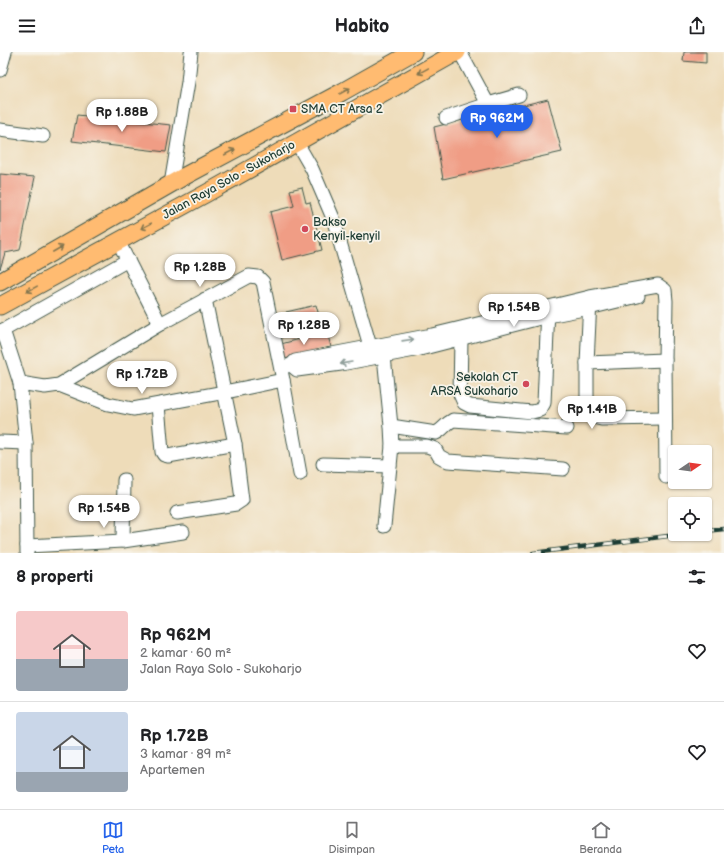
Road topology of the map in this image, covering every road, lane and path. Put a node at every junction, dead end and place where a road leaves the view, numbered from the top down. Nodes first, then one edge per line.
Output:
1 (5, 52) edge
2 (191, 52) edge
3 (414, 52) edge
4 (460, 55) edge
5 (0, 70) edge
6 (519, 95) dead end
7 (488, 104) junction
8 (446, 118) dead end
9 (0, 130) edge
10 (43, 136) dead end
11 (299, 146) junction
12 (183, 177) junction
13 (118, 241) junction
14 (128, 260) junction
15 (0, 282) edge
16 (205, 299) junction
17 (590, 302) junction
18 (0, 306) edge
19 (548, 311) junction
20 (160, 324) junction
21 (2, 331) edge
22 (461, 339) junction
23 (370, 346) junction
24 (384, 356) junction
25 (664, 360) junction
26 (588, 363) junction
27 (283, 380) junction
28 (20, 383) junction
29 (59, 385) junction
30 (225, 392) junction
31 (158, 405) junction
32 (665, 418) junction
33 (391, 426) junction
34 (568, 428) dead end
35 (0, 442) edge
36 (26, 443) junction
37 (235, 444) junction
38 (392, 446) junction
39 (323, 464) dead end
40 (390, 466) junction
41 (563, 469) dead end
42 (300, 474) dead end
43 (666, 477) dead end
44 (124, 480) dead end
45 (177, 513) dead end
46 (384, 526) dead end
47 (183, 532) dead end
48 (123, 541) junction
49 (27, 550) edge

1 - 5 street
2 - 12 street
12 -> 3 main road, Jalan Raya Solo - Sukoharjo
4 - 7 street
4 -> 11 main road, Jalan Raya Solo - Sukoharjo
6 - 7 street
7 - 8 street
9 - 10 street
11 -> 13 main road, Jalan Raya Solo - Sukoharjo
11 - 23 street
15 -> 12 main road, Jalan Raya Solo - Sukoharjo
13 - 14 street
13 -> 18 main road, Jalan Raya Solo - Sukoharjo
14 - 20 street
14 - 21 street
16 - 20 street
16 - 27 street
16 - 30 street
17 - 19 street
17 - 25 street
17 - 26 street
19 - 22 street
19 - 22 street
23 -> 19 street
20 - 29 street
21 - 28 street
22 - 24 street
24 -> 23 street
24 - 33 street
25 - 26 street
25 - 32 street
26 - 32 street
27 - 30 street
27 - 42 street
28 - 29 street
28 - 36 street
29 - 31 street
30 - 31 street
30 - 37 street
31 - 37 street
32 - 43 street
33 - 34 street
33 - 38 street
35 - 36 street
36 - 49 street
37 - 45 street
38 - 40 street
38 - 41 street
39 - 40 street
40 - 46 street
44 - 48 street
47 - 48 street
48 - 49 street

